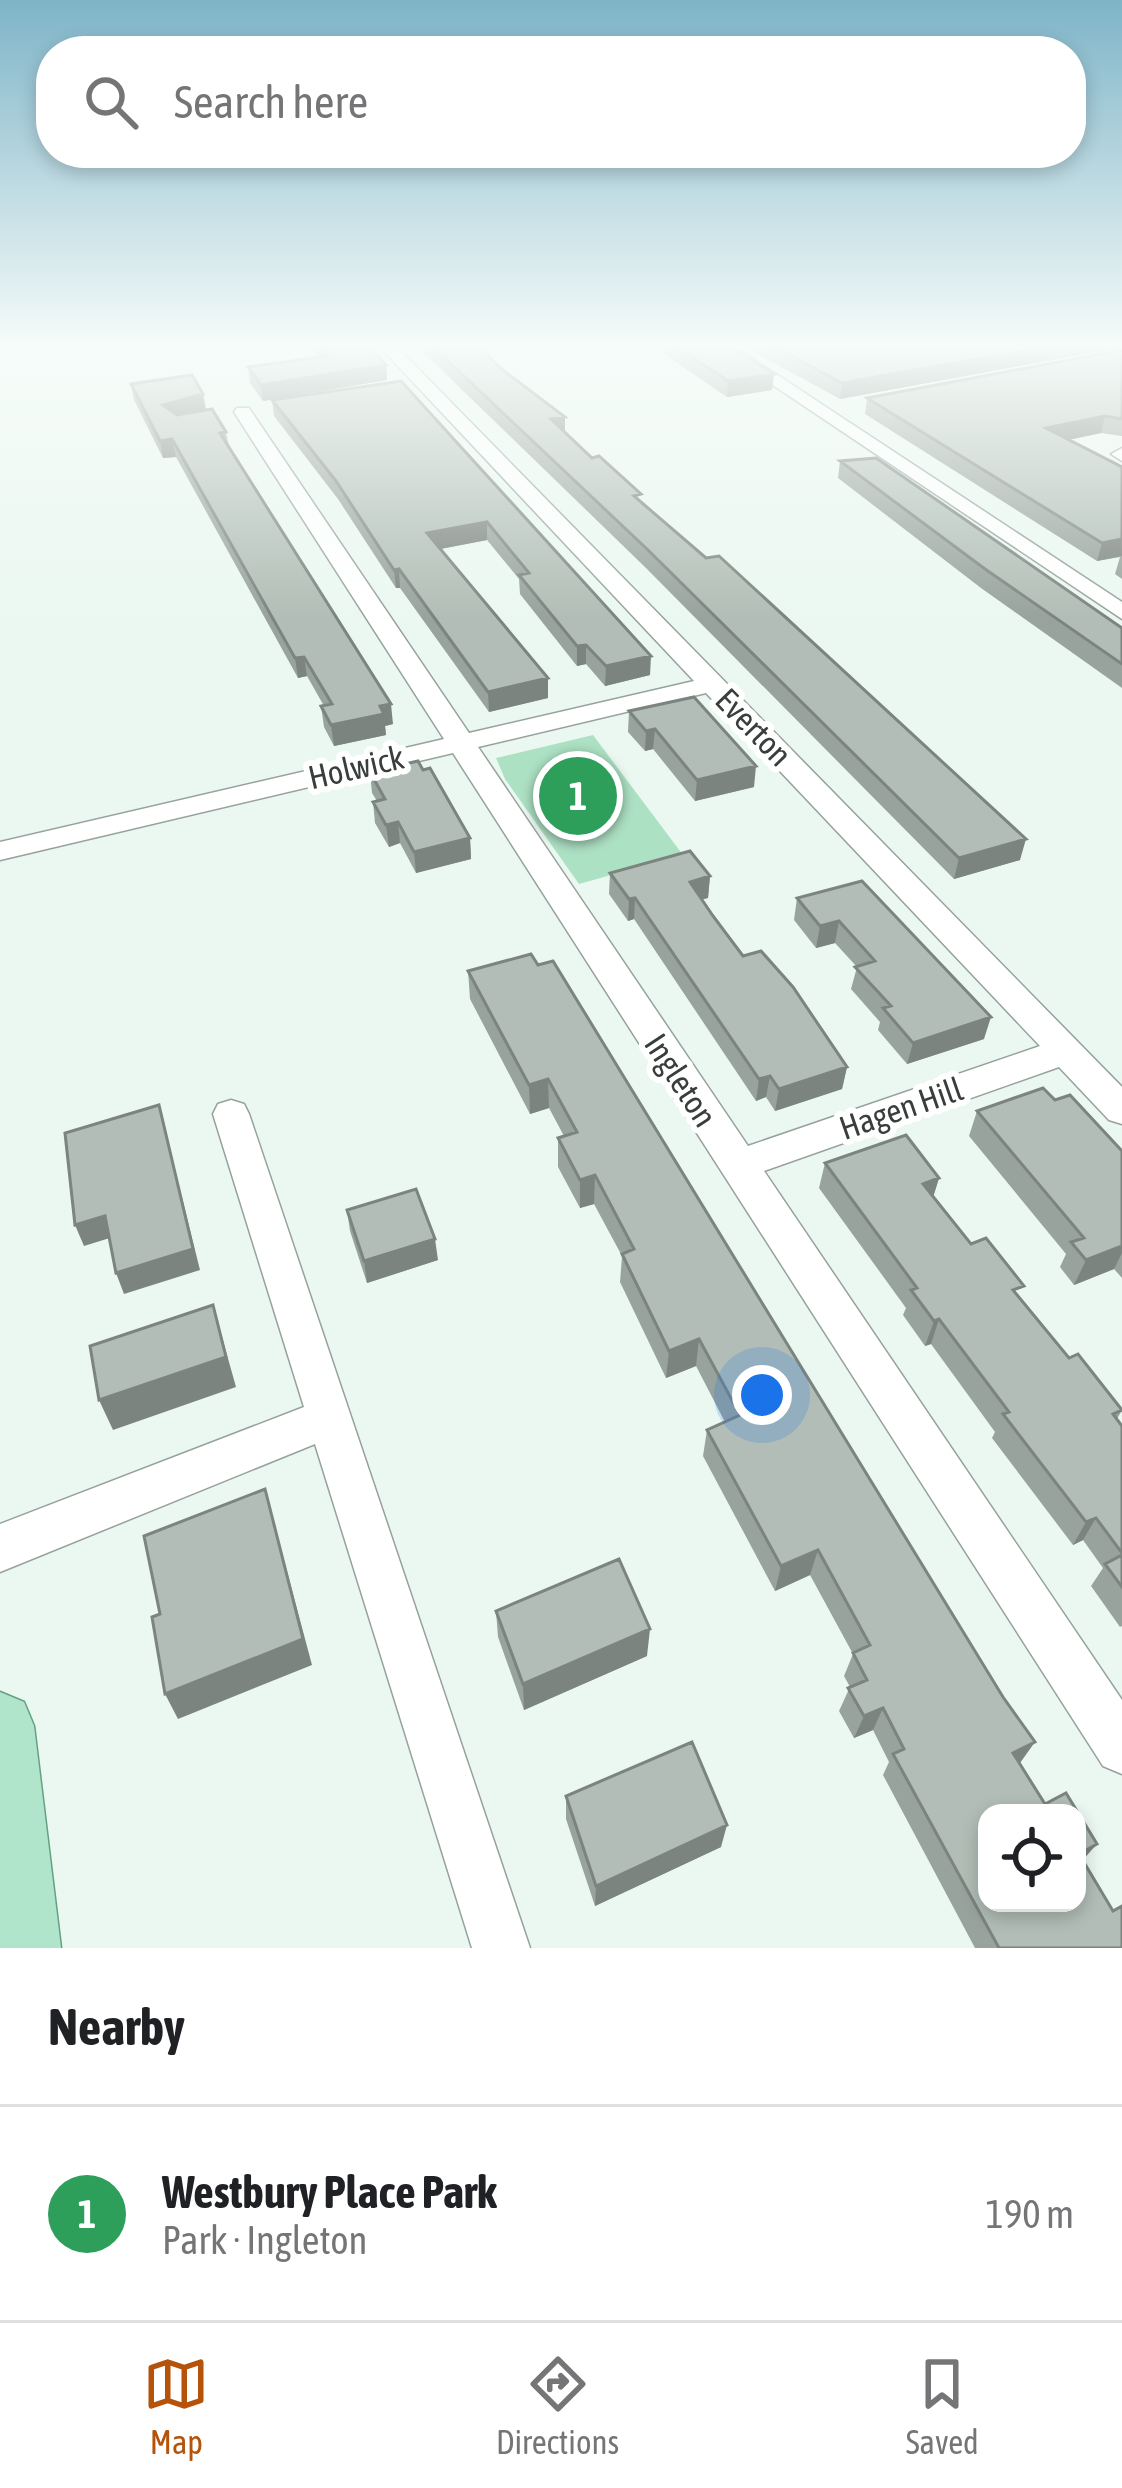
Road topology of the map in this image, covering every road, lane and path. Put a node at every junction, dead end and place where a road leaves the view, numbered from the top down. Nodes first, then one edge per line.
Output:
1 (260, 436) edge
2 (463, 436) edge
3 (870, 436) edge
4 (1122, 612) edge
5 (712, 684) junction
6 (460, 743) junction
7 (0, 850) edge
8 (1065, 1051) junction
9 (1122, 1110) edge
10 (231, 1114) dead end
11 (736, 1165) junction
12 (330, 1417) junction
13 (0, 1548) edge
14 (0, 1726) edge
15 (1122, 1747) edge
16 (24, 1948) edge
17 (501, 1948) edge

1 - 6 street, Ingleton
2 - 5 street, Everton
3 - 4 street
5 - 6 street, Holwick
5 - 8 street, Everton
6 - 7 street, Holwick
6 - 11 street, Ingleton
8 - 9 street, Everton
8 - 11 street, Hagen Hill
10 - 12 street
11 - 15 street, Ingleton
12 - 13 street
12 - 17 street
14 - 16 main road

